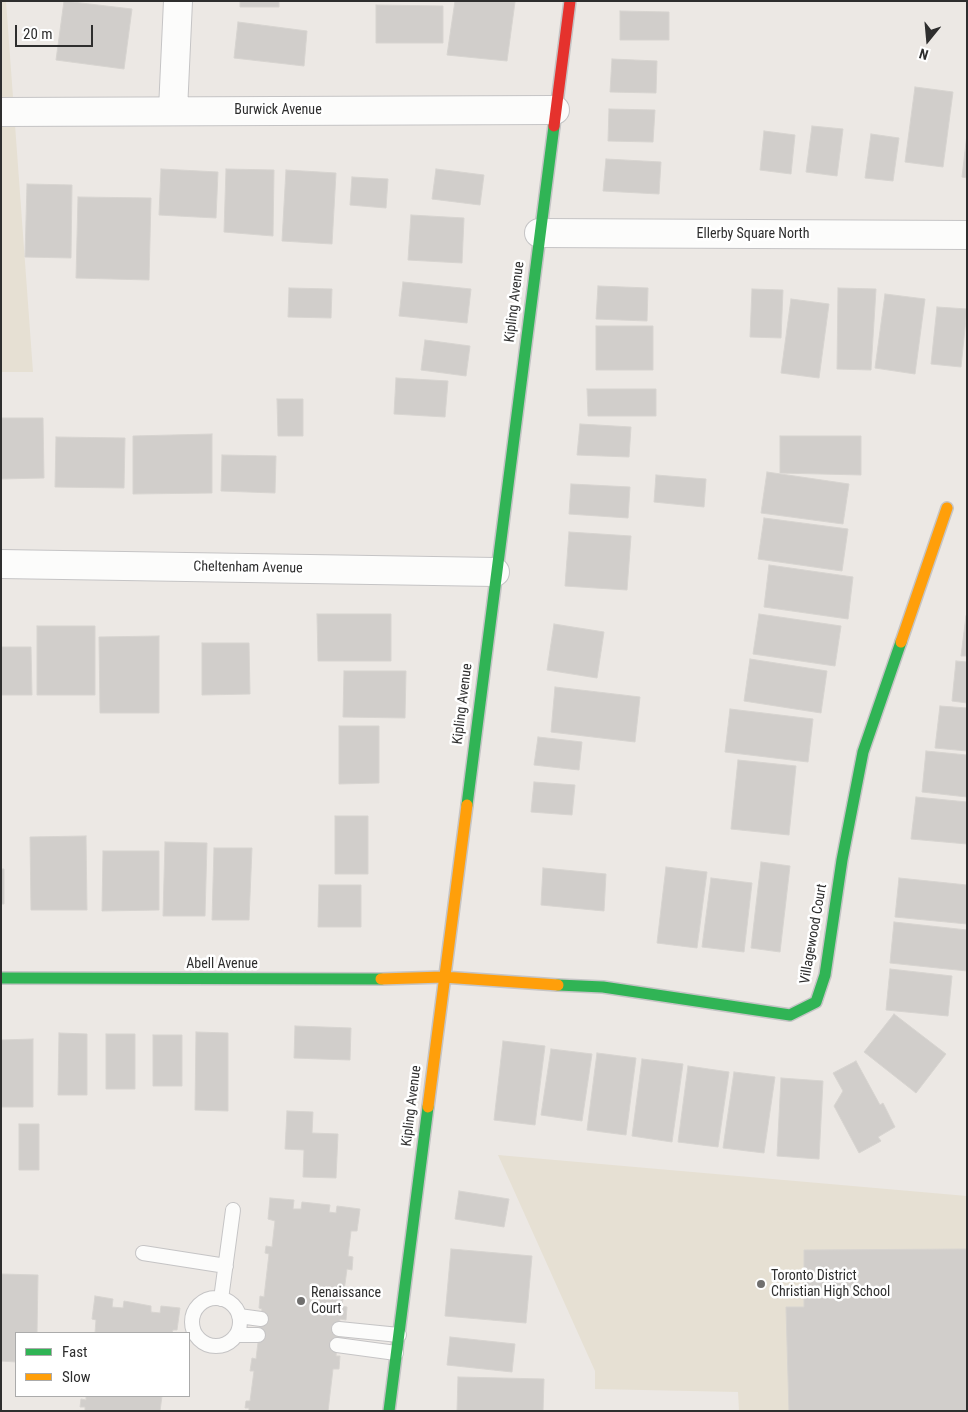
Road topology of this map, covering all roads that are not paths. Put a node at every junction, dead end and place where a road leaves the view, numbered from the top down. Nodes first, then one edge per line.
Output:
1 (178, 1) edge
2 (570, 1) edge
3 (173, 110) junction
4 (555, 110) junction
5 (1, 112) edge
6 (539, 232) junction
7 (967, 235) edge
8 (947, 508) dead end
9 (1, 564) edge
10 (495, 572) junction
11 (443, 977) junction
12 (1, 978) edge
13 (233, 1210) dead end
14 (143, 1253) dead end
15 (226, 1266) junction
16 (221, 1299) junction
17 (239, 1316) junction
18 (260, 1319) dead end
19 (339, 1329) dead end
20 (237, 1335) junction
21 (258, 1335) dead end
22 (399, 1335) junction
23 (337, 1345) dead end
24 (396, 1353) junction
25 (389, 1411) edge

1 - 3 street
2 - 4 street, Kipling Avenue
3 - 4 street, Burwick Avenue
3 - 5 street, Burwick Avenue
4 - 6 street, Kipling Avenue
6 - 7 street, Ellerby Square North
6 - 10 street, Kipling Avenue
8 - 11 street, Villagewood Court
9 - 10 street, Cheltenham Avenue
10 - 11 street, Kipling Avenue
11 - 12 street, Abell Avenue
11 - 22 street, Kipling Avenue
13 - 15 lane
14 - 15 lane
15 - 16 lane
16 - 17 lane
16 - 20 lane
17 - 18 lane
17 - 20 lane
19 - 22 lane
20 - 21 lane
22 - 24 street, Kipling Avenue
23 - 24 lane
24 - 25 street, Kipling Avenue

